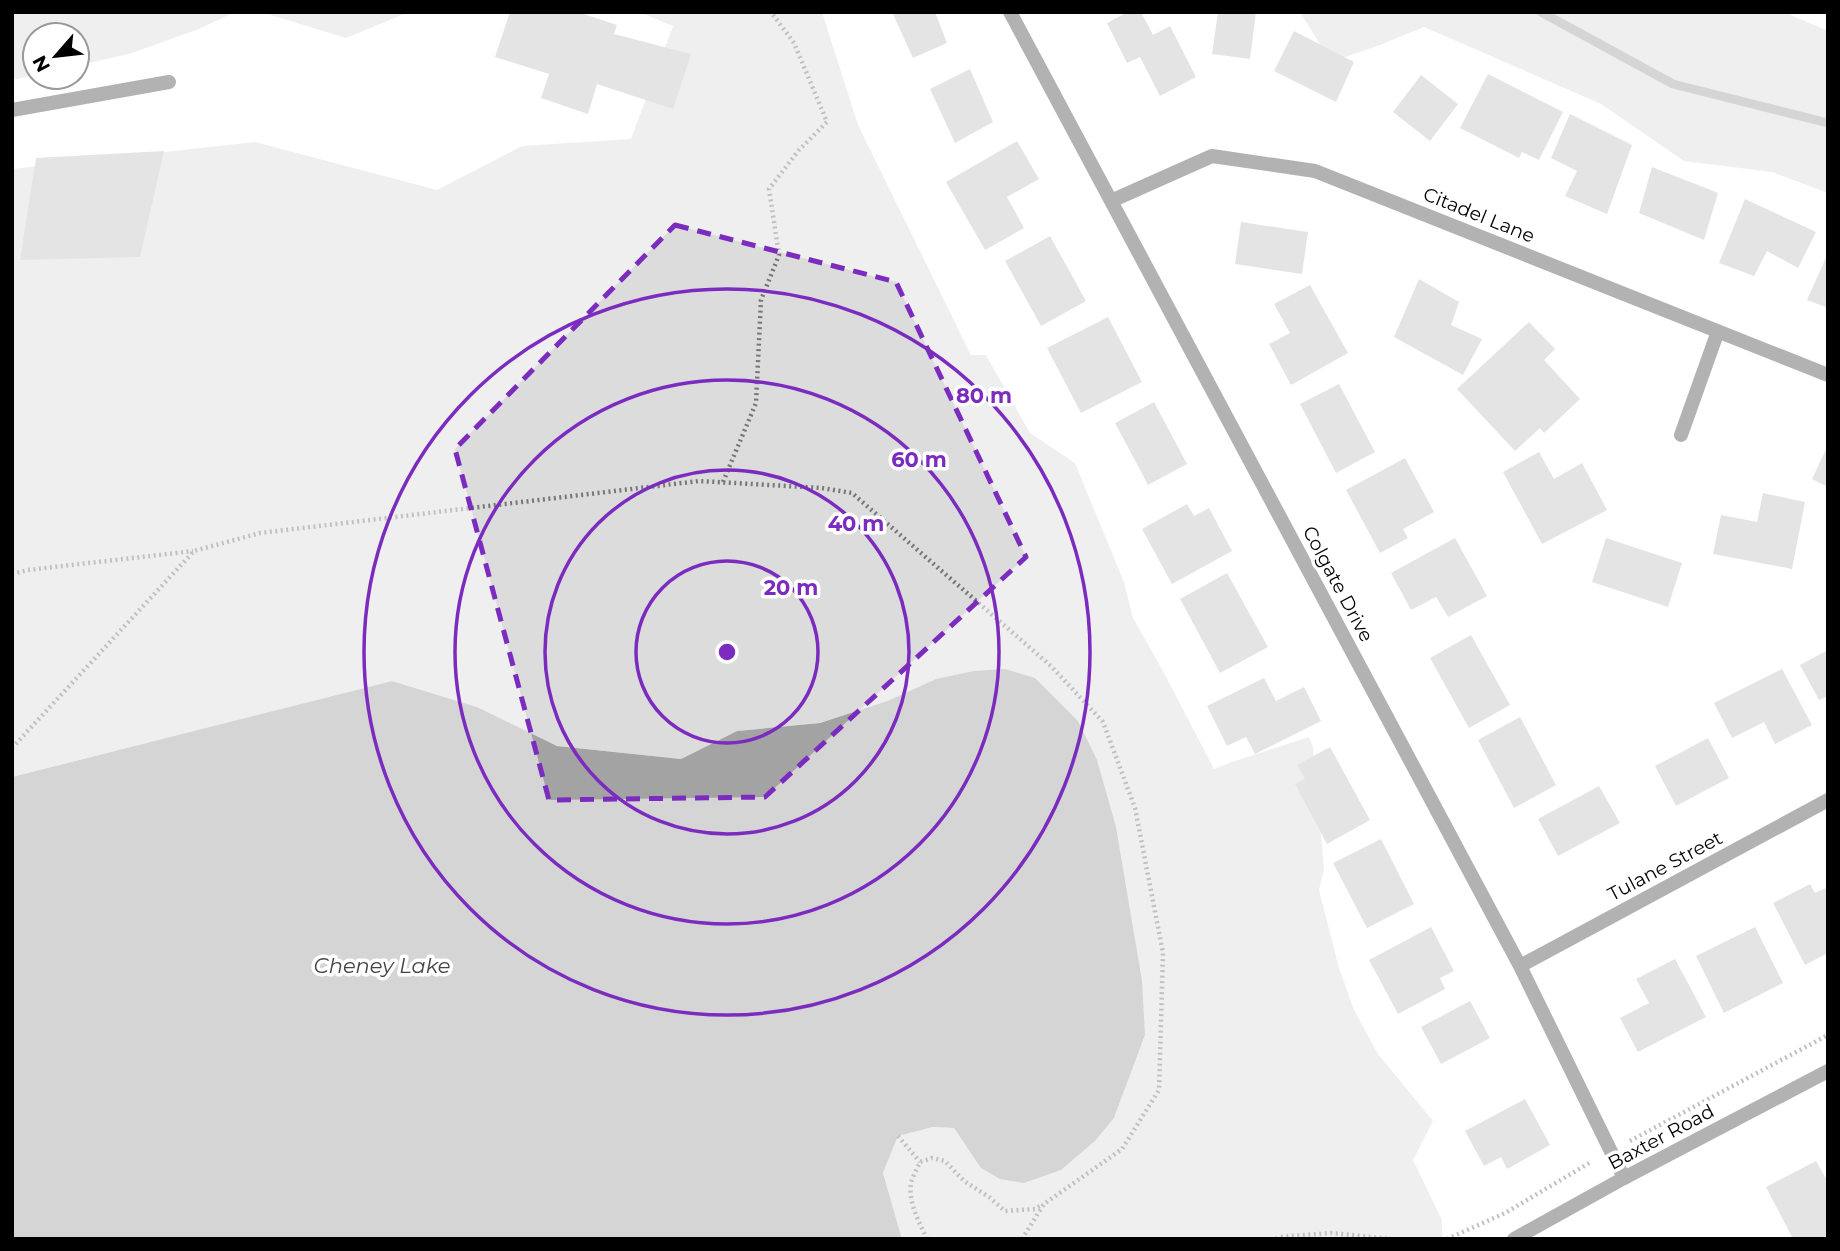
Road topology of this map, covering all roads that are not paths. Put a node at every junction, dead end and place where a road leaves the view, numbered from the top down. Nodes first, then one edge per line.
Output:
1 (1010, 12) edge
2 (169, 82) dead end
3 (12, 110) edge
4 (1111, 201) junction
5 (1717, 331) junction
6 (1828, 375) edge
7 (1681, 435) dead end
8 (1828, 800) edge
9 (1520, 966) junction
10 (1828, 1071) edge
11 (1624, 1178) junction
12 (1514, 1239) edge

1 - 4 street, Colgate Drive
2 - 3 street
4 - 5 street, Citadel Lane
4 - 9 street, Colgate Drive
5 - 6 street, Citadel Lane
5 - 7 street
8 - 9 street, Tulane Street
9 - 11 street, Colgate Drive
10 - 11 street, Baxter Road
11 - 12 street, Baxter Road

